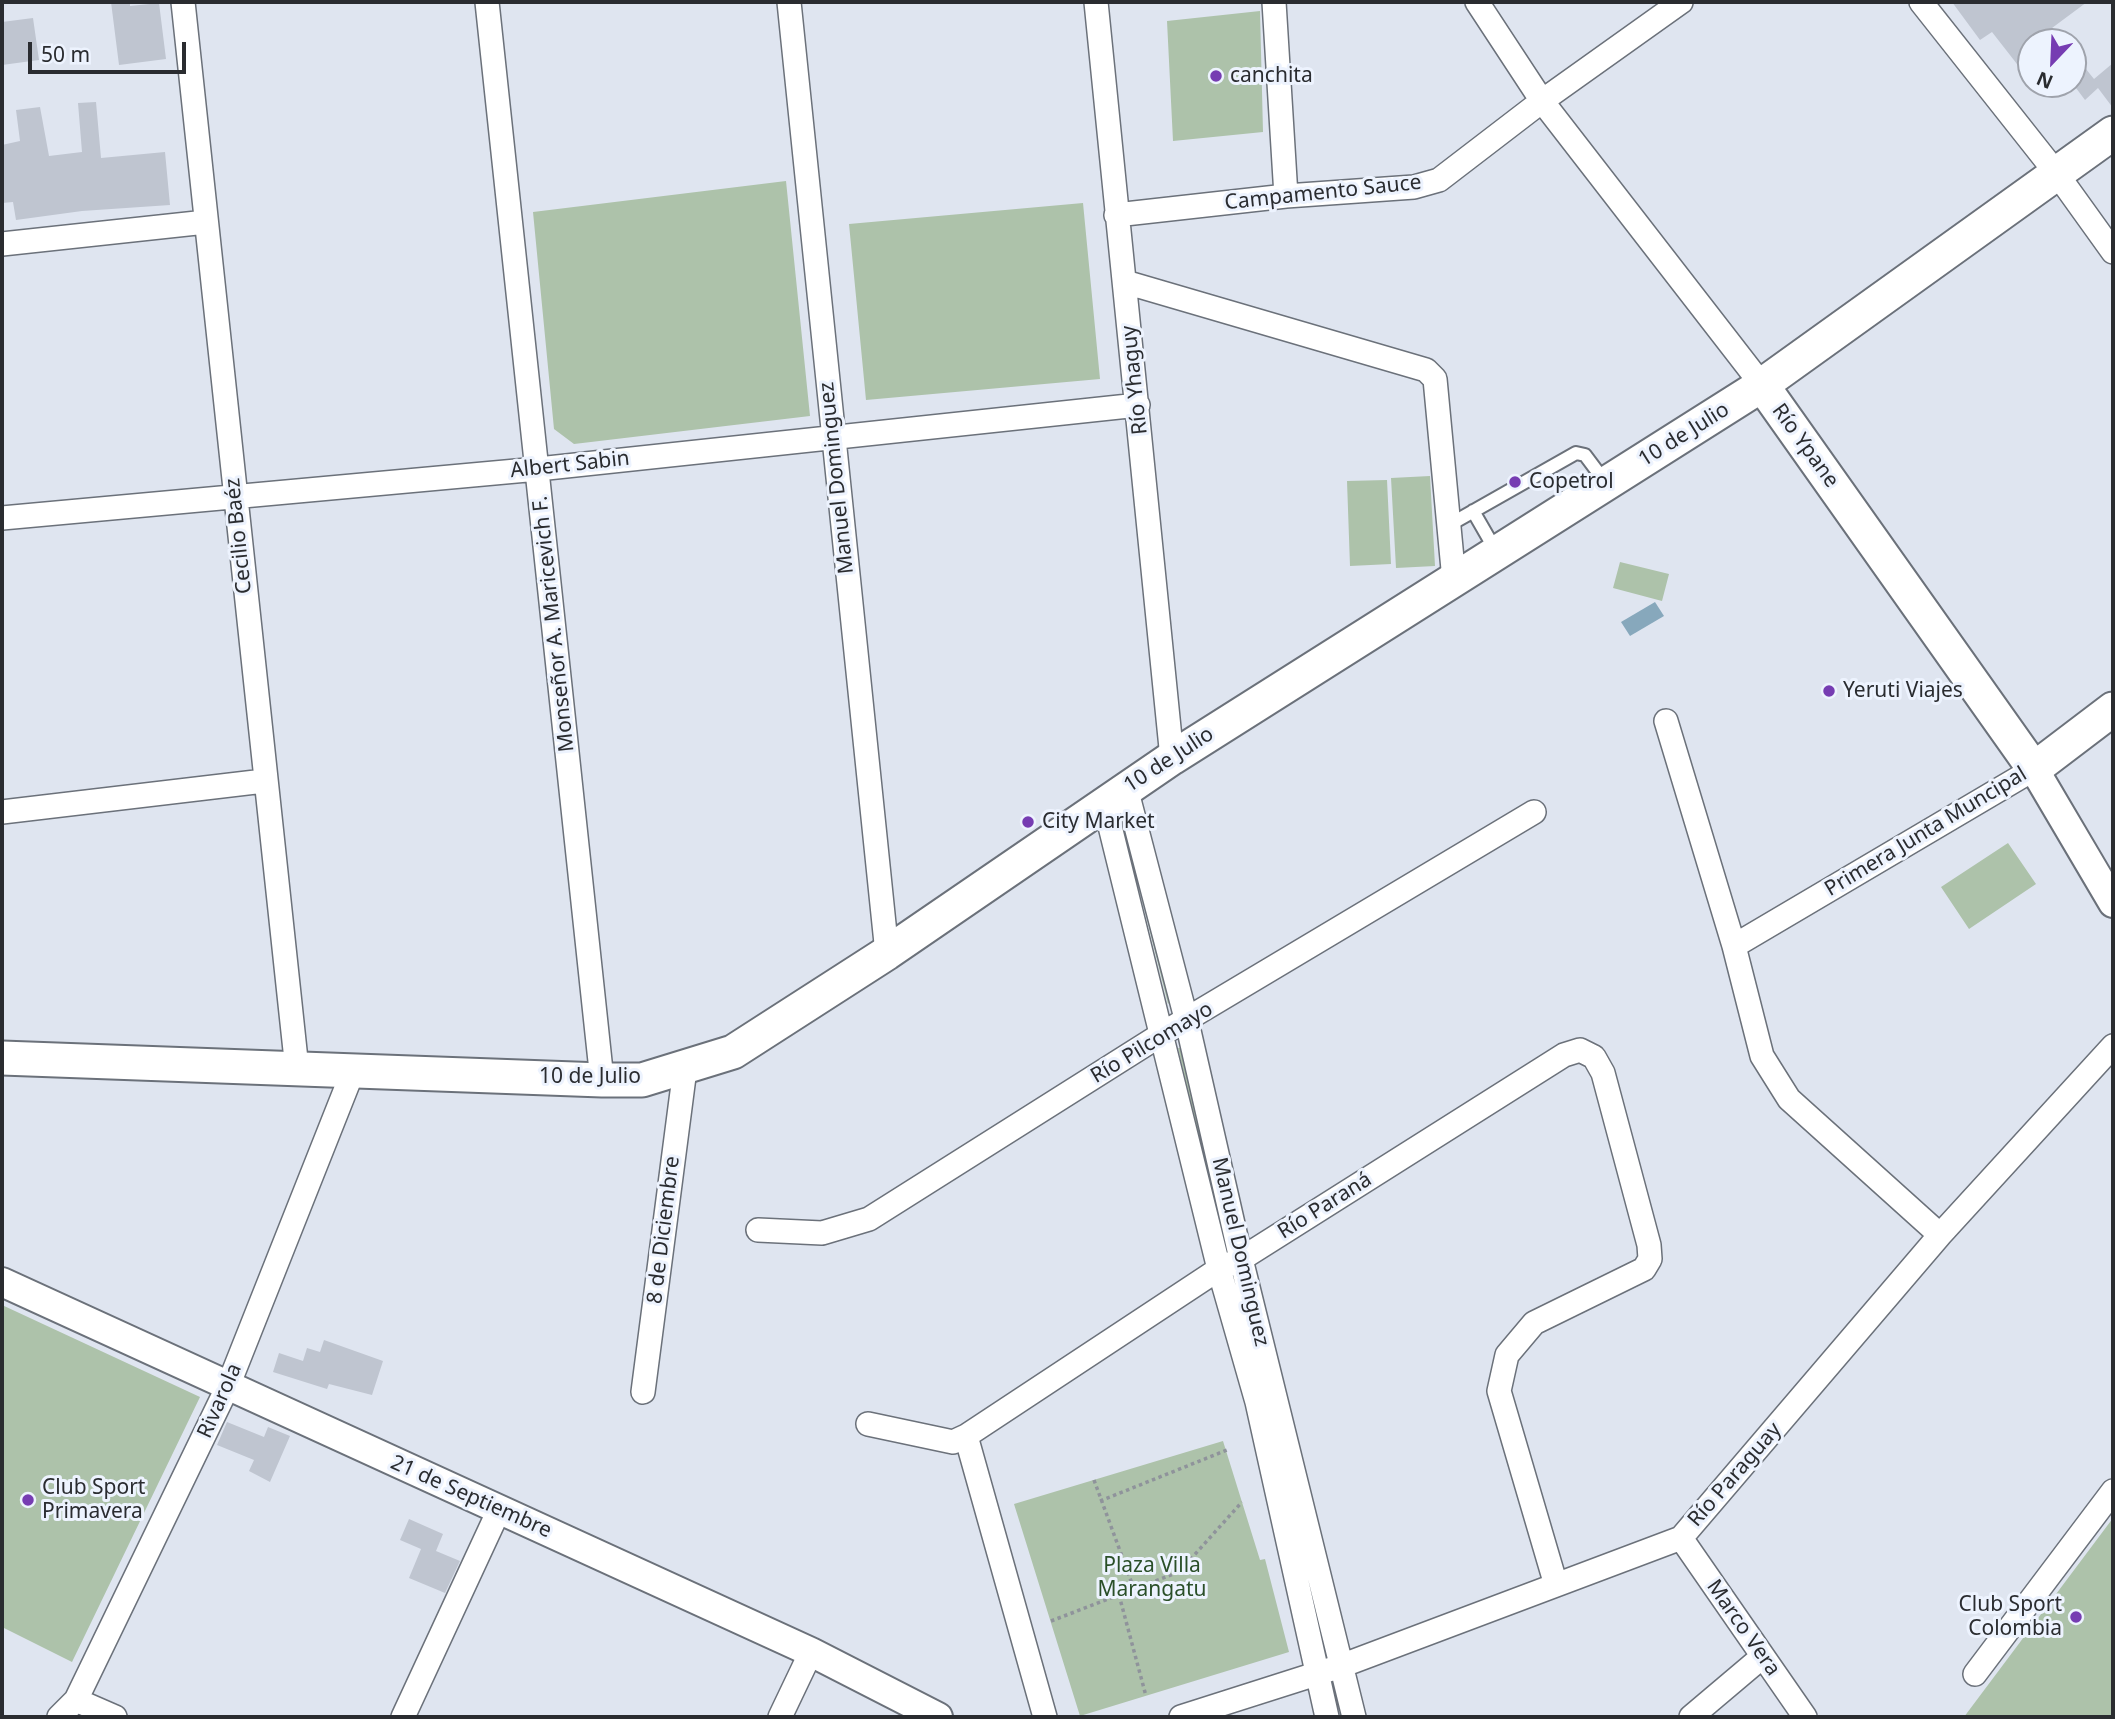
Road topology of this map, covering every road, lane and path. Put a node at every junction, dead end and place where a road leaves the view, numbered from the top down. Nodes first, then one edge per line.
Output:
1 (183, 2) edge
2 (487, 2) edge
3 (789, 2) edge
4 (1096, 2) edge
5 (1274, 2) edge
6 (1477, 2) edge
7 (1681, 2) edge
8 (1921, 2) edge
9 (1542, 101) junction
10 (2113, 133) edge
11 (2057, 174) junction
12 (1286, 196) junction
13 (1116, 215) junction
14 (206, 222) junction
15 (2, 244) edge
16 (2113, 252) edge
17 (1125, 282) junction
18 (1762, 385) junction
19 (1138, 405) junction
20 (833, 436) junction
21 (538, 469) junction
22 (1607, 483) junction
23 (235, 497) junction
24 (1473, 511) junction
25 (2, 519) edge
26 (1449, 525) junction
27 (1496, 552) junction
28 (1454, 580) junction
29 (2113, 709) edge
30 (1666, 721) dead end
31 (1171, 758) junction
32 (2034, 769) junction
33 (264, 781) junction
34 (1115, 795) junction
35 (2, 812) edge
36 (1534, 812) dead end
37 (2113, 903) edge
38 (1734, 946) junction
39 (887, 953) junction
40 (1187, 1022) junction
41 (1162, 1034) junction
42 (2113, 1046) edge
43 (2, 1058) edge
44 (297, 1069) junction
45 (685, 1069) junction
46 (353, 1071) junction
47 (602, 1080) junction
48 (758, 1230) dead end
49 (1940, 1235) junction
50 (1241, 1259) junction
51 (1219, 1269) junction
52 (2, 1282) edge
53 (228, 1386) junction
54 (643, 1392) dead end
55 (868, 1424) dead end
56 (966, 1436) junction
57 (1227, 1450) dead end
58 (1094, 1480) dead end
59 (2113, 1491) edge
60 (1101, 1501) junction
61 (1242, 1502) dead end
62 (499, 1510) junction
63 (1681, 1538) junction
64 (1556, 1585) junction
65 (1133, 1589) junction
66 (1119, 1595) junction
67 (1051, 1621) dead end
68 (811, 1652) junction
69 (1762, 1657) junction
70 (1341, 1665) junction
71 (1316, 1674) junction
72 (1975, 1674) dead end
73 (1146, 1696) dead end
74 (76, 1700) junction
75 (59, 1717) edge
76 (115, 1717) edge
77 (403, 1717) edge
78 (780, 1717) edge
79 (938, 1717) edge
80 (1045, 1717) edge
81 (1181, 1717) edge
82 (1327, 1717) edge
83 (1354, 1717) edge
84 (1691, 1717) edge
85 (1805, 1717) edge

1 - 14 street, Cecilio Baéz
2 - 21 street, Monseñor A. Maricevich F.
3 - 20 street, Manuel Dominguez
4 - 13 street, Río Yhaguy
5 - 12 street
6 - 9 street, Río Ypane
7 - 9 street, Campamento Sauce
8 - 11 street
9 - 12 street, Campamento Sauce
9 - 18 street, Río Ypane
10 - 11 main road, 10 de Julio
11 - 16 street
11 - 18 main road, 10 de Julio
12 - 13 street, Campamento Sauce
13 - 17 street, Río Yhaguy
14 - 15 street
14 - 23 street, Cecilio Baéz
17 - 19 street, Río Yhaguy
17 - 26 street
18 - 22 main road, 10 de Julio
18 - 32 main road, Río Ypane
19 - 20 street, Albert Sabin
19 - 31 street, Río Yhaguy
20 - 21 street, Albert Sabin
20 - 39 street, Manuel Dominguez
21 - 23 street, Albert Sabin
21 - 47 street, Monseñor A. Maricevich F.
22 - 24 lane
22 - 27 main road, 10 de Julio
23 - 25 street, Albert Sabin
23 - 33 street, Cecilio Baéz
24 - 26 lane
24 - 27 lane
26 - 28 street
27 - 28 main road, 10 de Julio
28 - 31 main road, 10 de Julio
29 - 32 main road, Primera Junta Muncipal
30 - 38 street
31 - 34 main road, 10 de Julio
32 - 37 street, Río Ypane
32 - 38 street, Primera Junta Muncipal
33 - 35 street
33 - 44 street, Cecilio Baéz
34 - 39 main road, 10 de Julio
34 - 40 street, Manuel Dominguez
34 - 41 street, Manuel Dominguez
36 - 40 street, Río Pilcomayo
38 - 49 street
39 - 45 main road, 10 de Julio
40 - 41 street, Río Pilcomayo
40 - 50 street, Manuel Dominguez
41 - 48 street, Río Pilcomayo
41 - 51 street, Manuel Dominguez
42 - 49 street, Río Paraguay
43 - 44 main road, 10 de Julio
44 - 46 main road, 10 de Julio
45 - 47 main road, 10 de Julio
45 - 54 street, 8 de Diciembre
46 - 47 main road, 10 de Julio
46 - 53 street, Rivarola
49 - 63 street, Río Paraguay
50 - 51 street, Río Paraná
50 - 64 street, Río Paraná
50 - 70 street, Manuel Dominguez
51 - 56 street, Río Paraná
51 - 71 street, Manuel Dominguez
52 - 53 street, 21 de Septiembre
53 - 62 street, 21 de Septiembre
53 - 74 street, Rivarola
55 - 56 street
56 - 80 street
57 - 60 path
58 - 60 path
59 - 72 street
60 - 65 path
61 - 65 path
62 - 68 street, 21 de Septiembre
62 - 77 street
63 - 64 street, Río Paraguay
63 - 69 street, Marco Vera
64 - 70 street, Río Paraguay
65 - 66 path
66 - 67 path
66 - 73 path
68 - 78 street
68 - 79 street, 21 de Septiembre
69 - 84 street
69 - 85 street, Marco Vera
70 - 71 street, Río Paraguay
70 - 83 street, Manuel Dominguez
71 - 81 street, Río Paraguay
71 - 82 street, Manuel Dominguez
74 - 75 street, Rivarola
74 - 76 street

